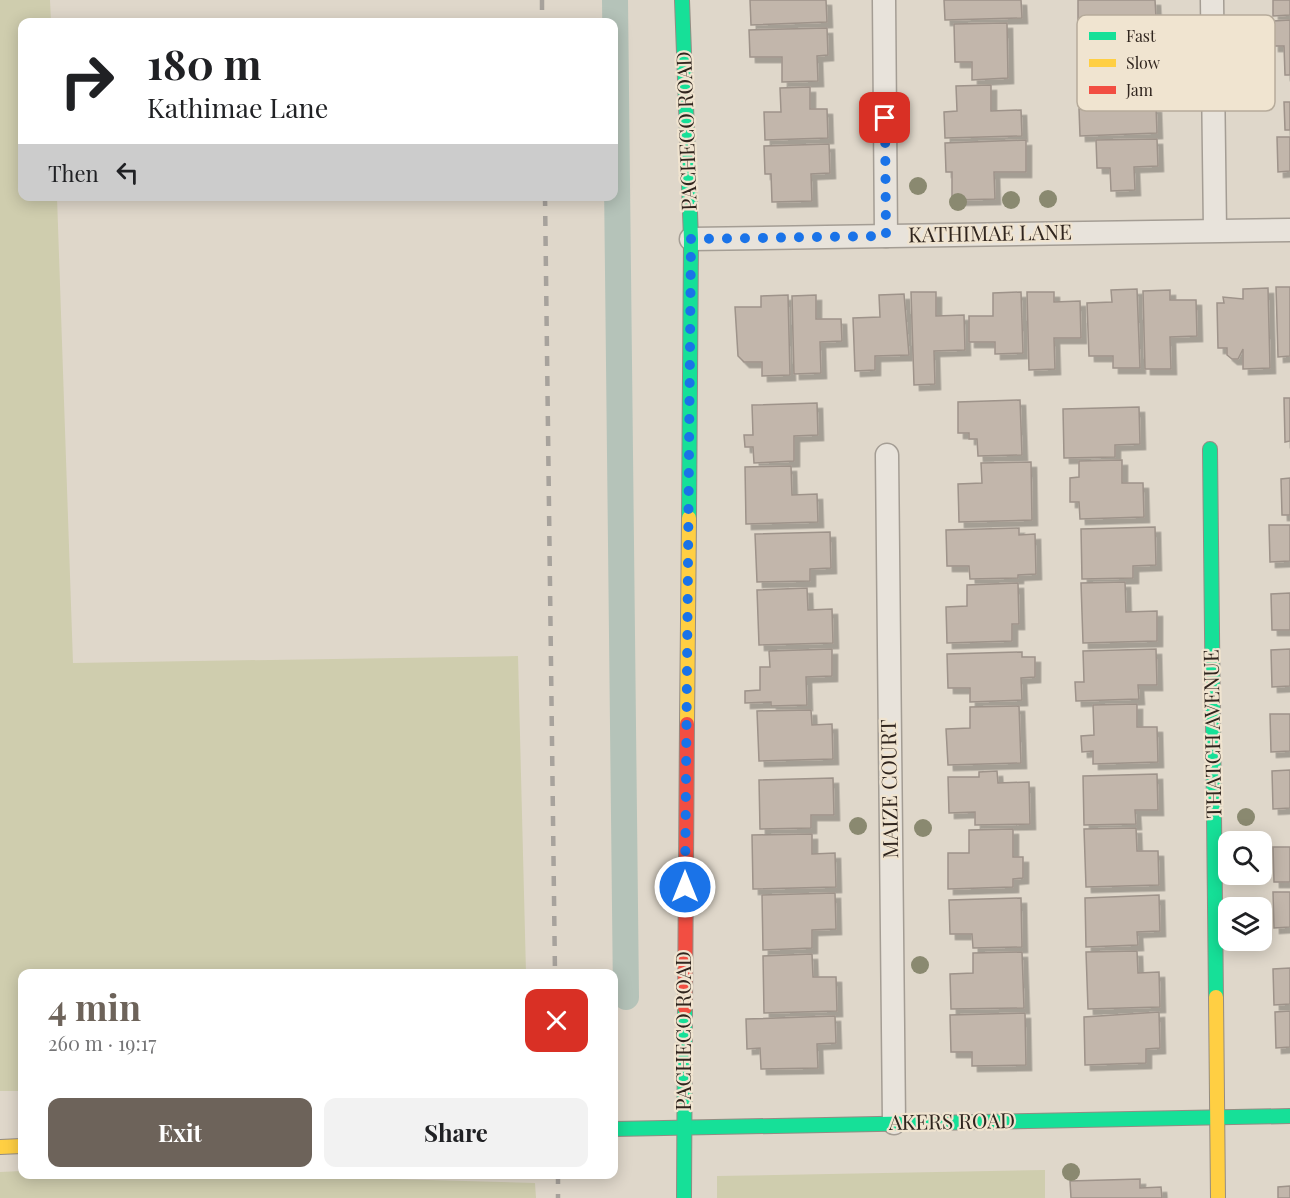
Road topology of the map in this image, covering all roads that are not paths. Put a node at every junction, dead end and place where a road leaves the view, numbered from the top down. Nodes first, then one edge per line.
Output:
1 (682, 0) edge
2 (884, 0) edge
3 (1212, 0) edge
4 (1212, 15) edge
5 (1213, 111) edge
6 (1215, 230) junction
7 (1290, 230) edge
8 (886, 236) junction
9 (691, 239) junction
10 (1210, 449) dead end
11 (887, 455) dead end
12 (1290, 1116) edge
13 (1218, 1118) junction
14 (894, 1123) junction
15 (683, 1127) junction
16 (618, 1129) edge
17 (18, 1146) edge
18 (0, 1147) edge
19 (684, 1198) edge
20 (1218, 1198) edge

1 - 9 street, PACHECO ROAD
2 - 8 street
3 - 4 street
5 - 6 street
6 - 7 street, KATHIMAE LANE
6 - 8 street, KATHIMAE LANE
8 - 9 street, KATHIMAE LANE
9 - 15 street, PACHECO ROAD
10 - 13 street, THATCH AVENUE
11 - 14 street, MAIZE COURT
12 - 13 street, AKERS ROAD
13 - 14 street, AKERS ROAD
13 - 20 street, THATCH AVENUE
14 - 15 street, AKERS ROAD
15 - 16 street, AKERS ROAD
15 - 19 street, PACHECO ROAD
17 - 18 street

